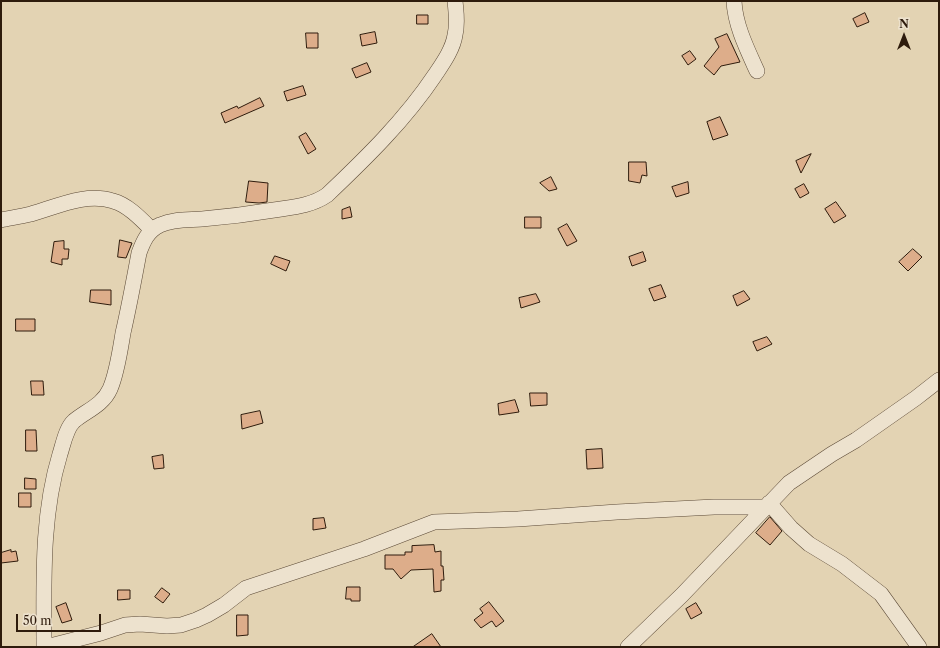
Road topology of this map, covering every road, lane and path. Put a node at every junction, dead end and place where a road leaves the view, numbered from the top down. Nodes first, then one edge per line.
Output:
1 (455, 1) edge
2 (734, 1) edge
3 (757, 71) dead end
4 (1, 220) edge
5 (152, 230) junction
6 (939, 380) edge
7 (767, 505) junction
8 (45, 647) edge
9 (628, 647) edge
10 (919, 647) edge

1 - 5 street
2 - 3 street
4 - 5 street
5 - 8 street
6 - 7 street
7 - 8 street
7 - 9 street
7 - 10 street

